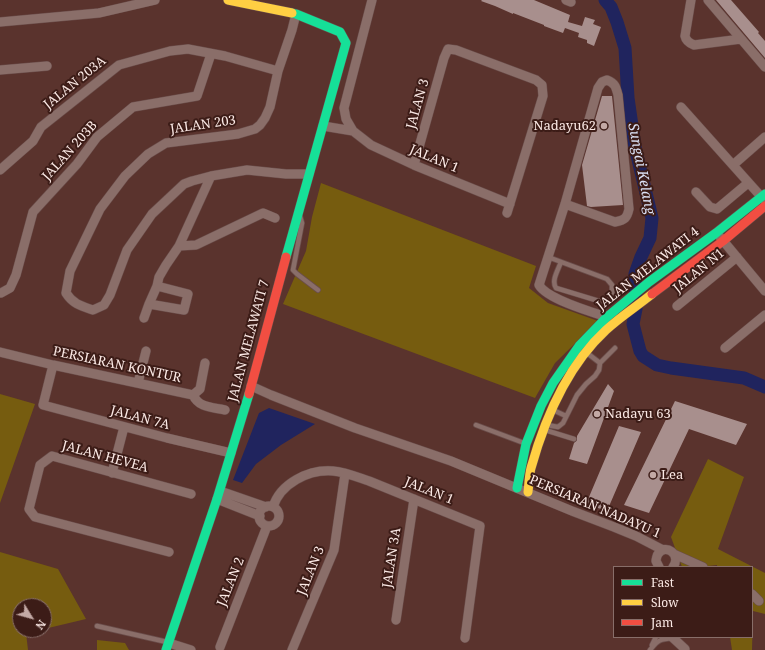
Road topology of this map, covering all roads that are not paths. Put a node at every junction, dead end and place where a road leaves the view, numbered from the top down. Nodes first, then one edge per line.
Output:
1 (155, 0) edge
2 (228, 0) edge
3 (372, 0) edge
4 (691, 0) edge
5 (708, 0) edge
6 (296, 14) junction
7 (0, 22) edge
8 (741, 39) junction
9 (211, 54) junction
10 (46, 66) dead end
11 (765, 67) edge
12 (0, 70) edge
13 (278, 71) junction
14 (681, 107) dead end
15 (323, 126) junction
16 (353, 131) junction
17 (765, 138) edge
18 (414, 165) junction
19 (733, 165) junction
20 (0, 170) edge
21 (309, 174) junction
22 (211, 176) junction
23 (748, 183) junction
24 (696, 192) dead end
25 (764, 197) edge
26 (565, 204) junction
27 (765, 206) edge
28 (509, 209) joint
29 (298, 211) junction
30 (275, 218) dead end
31 (716, 233) junction
32 (724, 241) junction
33 (179, 246) junction
34 (548, 257) junction
35 (737, 257) junction
36 (561, 262) junction
37 (157, 286) junction
38 (318, 290) dead end
39 (765, 291) edge
40 (1, 293) dead end
41 (149, 304) junction
42 (676, 306) dead end
43 (765, 315) edge
44 (607, 317) junction
45 (144, 318) dead end
46 (615, 348) dead end
47 (725, 348) dead end
48 (146, 351) dead end
49 (0, 352) edge
50 (586, 352) junction
51 (205, 363) dead end
52 (600, 363) junction
53 (53, 365) junction
54 (138, 383) junction
55 (251, 386) junction
56 (193, 395) junction
57 (552, 409) junction
58 (225, 410) dead end
59 (566, 416) junction
60 (476, 425) dead end
61 (124, 426) junction
62 (545, 427) junction
63 (574, 439) dead end
64 (526, 444) junction
65 (231, 453) junction
66 (112, 473) junction
67 (345, 474) junction
68 (518, 488) junction
69 (528, 492) junction
70 (191, 494) dead end
71 (219, 495) junction
72 (414, 499) junction
73 (269, 507) junction
74 (260, 516) junction
75 (268, 526) junction
76 (663, 550) junction
77 (169, 552) dead end
78 (675, 563) edge
79 (658, 566) edge
80 (696, 566) edge
81 (753, 595) edge
82 (759, 601) dead end
83 (396, 620) dead end
84 (97, 626) dead end
85 (465, 638) dead end
86 (656, 638) edge
87 (672, 638) edge
88 (684, 638) edge
89 (168, 646) edge
90 (220, 647) dead end
91 (685, 649) edge
92 (191, 650) edge
93 (292, 650) edge
94 (650, 650) edge

1 - 7 street
2 - 6 street
3 - 16 street
4 - 8 street
5 - 8 street
6 - 13 street, JALAN 203
6 - 15 street, JALAN MELAWATI 7
8 - 11 street
9 - 13 street, JALAN 203A
9 - 20 street, JALAN 203A
9 - 40 street, JALAN 203B
10 - 12 street
13 - 22 street, JALAN 203
14 - 19 street
15 - 16 street
15 - 21 street, JALAN MELAWATI 7
16 - 18 street, JALAN 1
17 - 19 street
18 - 28 street, JALAN 1
18 - 28 street, JALAN 3
19 - 23 street
21 - 22 street
21 - 29 street, JALAN MELAWATI 7
22 - 33 street
23 - 24 street
23 - 25 street
25 - 31 street, JALAN MELAWATI 4
26 - 26 street
26 - 34 street
27 - 32 street, JALAN MELAWATI 4
29 - 38 lane
29 - 55 street, JALAN MELAWATI 7
30 - 33 street
31 - 32 street
31 - 44 street, JALAN MELAWATI 4
32 - 35 street
32 - 50 street, JALAN MELAWATI 4
33 - 37 street
34 - 36 lane
34 - 44 street
35 - 39 street
35 - 42 street, JALAN N1
36 - 36 lane
37 - 41 street
37 - 41 street
41 - 45 street
43 - 47 street
44 - 64 street, JALAN MELAWATI 4
46 - 52 lane
48 - 54 street
49 - 53 street, PERSIARAN KONTUR
50 - 52 lane
50 - 57 street, JALAN MELAWATI 4
51 - 56 street, PERSIARAN KONTUR
52 - 59 lane
53 - 54 street, PERSIARAN KONTUR
53 - 61 street, JALAN 7A
54 - 56 street, PERSIARAN KONTUR
55 - 65 street, JALAN MELAWATI 7
55 - 68 street, PERSIARAN NADAYU 1
56 - 58 street
57 - 59 lane
57 - 62 street, JALAN MELAWATI 4
59 - 62 lane
60 - 64 lane
61 - 65 street, JALAN 7A
61 - 66 street
62 - 63 lane
62 - 69 street, JALAN MELAWATI 4
64 - 68 street, JALAN MELAWATI 4
65 - 71 street, JALAN MELAWATI 7
66 - 70 street, JALAN HEVEA
66 - 77 street, JALAN HEVEA
67 - 72 street, JALAN 1
67 - 73 street, JALAN 1
67 - 93 street, JALAN 3
68 - 69 street, PERSIARAN NADAYU 1
69 - 76 street, PERSIARAN NADAYU 1
71 - 73 street
71 - 74 street
71 - 89 street, JALAN MELAWATI 7
72 - 83 street, JALAN 3A
72 - 85 street, JALAN 1
73 - 74 street
73 - 75 street
74 - 75 street
75 - 90 street, JALAN 2
76 - 78 street, PERSIARAN NADAYU 1
76 - 79 street
78 - 80 street, PERSIARAN NADAYU 1
81 - 82 street
84 - 89 lane
86 - 94 lane
87 - 91 street
87 - 94 lane
88 - 91 street
89 - 92 street

